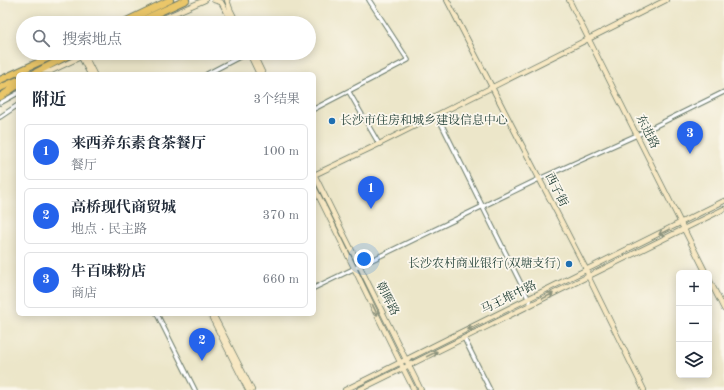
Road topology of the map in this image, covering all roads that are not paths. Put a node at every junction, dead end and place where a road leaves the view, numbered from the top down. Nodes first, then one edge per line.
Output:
1 (170, 0) edge
2 (186, 0) edge
3 (205, 0) edge
4 (214, 0) edge
5 (227, 0) edge
6 (369, 0) edge
7 (447, 0) edge
8 (569, 0) edge
9 (666, 0) edge
10 (137, 16) edge
11 (151, 16) edge
12 (168, 16) edge
13 (229, 16) edge
14 (234, 16) edge
15 (589, 39) junction
16 (44, 60) edge
17 (60, 60) edge
18 (74, 60) edge
19 (86, 60) edge
20 (87, 60) edge
21 (234, 60) edge
22 (252, 60) edge
23 (256, 60) edge
24 (18, 72) edge
25 (37, 72) edge
26 (43, 72) edge
27 (89, 72) edge
28 (93, 72) edge
29 (211, 72) edge
30 (258, 72) edge
31 (262, 72) edge
32 (16, 73) edge
33 (0, 80) edge
34 (16, 81) edge
35 (16, 87) edge
36 (0, 88) edge
37 (492, 88) junction
38 (349, 92) junction
39 (724, 92) edge
40 (16, 94) edge
41 (0, 97) edge
42 (0, 103) edge
43 (16, 107) edge
44 (316, 108) edge
45 (437, 115) junction
46 (0, 117) edge
47 (637, 135) junction
48 (379, 144) junction
49 (316, 174) edge
50 (316, 179) edge
51 (539, 179) junction
52 (316, 191) edge
53 (724, 201) edge
54 (482, 207) junction
55 (724, 209) edge
56 (681, 223) junction
57 (684, 229) junction
58 (357, 268) junction
59 (704, 270) edge
60 (587, 271) junction
61 (588, 276) junction
62 (712, 285) edge
63 (316, 287) edge
64 (529, 299) junction
65 (531, 304) junction
66 (724, 308) edge
67 (158, 316) edge
68 (211, 316) edge
69 (214, 316) edge
70 (464, 338) junction
71 (406, 359) junction
72 (400, 362) junction
73 (408, 365) junction
74 (403, 368) junction
75 (195, 390) edge
76 (248, 390) edge
77 (252, 390) edge
78 (345, 390) edge
79 (359, 390) edge
80 (414, 390) edge
81 (421, 390) edge
82 (490, 390) edge
83 (644, 390) edge

1 - 10 highway
2 - 11 highway
3 - 12 street
4 - 13 street
5 - 14 street
6 - 38 street
7 - 37 street, 西子街
8 - 15 street, 东进路
9 - 15 street
15 - 37 street
15 - 47 street, 东进路
16 - 24 highway
17 - 25 highway
18 - 26 street
19 - 27 street
20 - 28 street
21 - 29 street
22 - 30 street
23 - 31 street
32 - 33 highway
34 - 36 highway
35 - 41 highway
37 - 45 street
37 - 51 street, 西子街
38 - 44 street
38 - 48 street
39 - 47 street
40 - 42 street
43 - 46 street
45 - 48 street
45 - 54 street
47 - 51 street
47 - 56 street, 东进路
48 - 49 street
50 - 58 street, 朝晖路
51 - 54 street
51 - 60 street, 西子街
52 - 58 street, 朝晖路
53 - 56 street, 马王堆中路
54 - 58 street
54 - 64 street
55 - 57 street, 马王堆中路
56 - 57 street, 东进路
56 -> 60 street, 马王堆中路
57 - 59 street, 东进路
57 - 61 street, 马王堆中路
58 - 63 street
58 - 71 street, 朝晖路
58 -> 72 street, 朝晖路
60 - 61 street, 西子街
60 - 64 street, 马王堆中路
65 -> 61 street, 马王堆中路
61 - 83 street, 西子街
62 - 66 street
64 - 65 street
64 -> 71 street, 马王堆中路
65 - 70 street, 马王堆中路
67 - 75 street
68 - 76 street
69 - 77 street
73 -> 70 street, 马王堆中路
70 - 82 street
71 - 72 street, 马王堆中路
71 - 73 street, 朝晖路
72 - 74 street, 朝晖路
72 - 78 street, 马王堆中路
73 - 74 street, 马王堆中路
73 - 81 street, 朝晖路
74 - 79 street, 马王堆中路
74 - 80 street, 朝晖路

